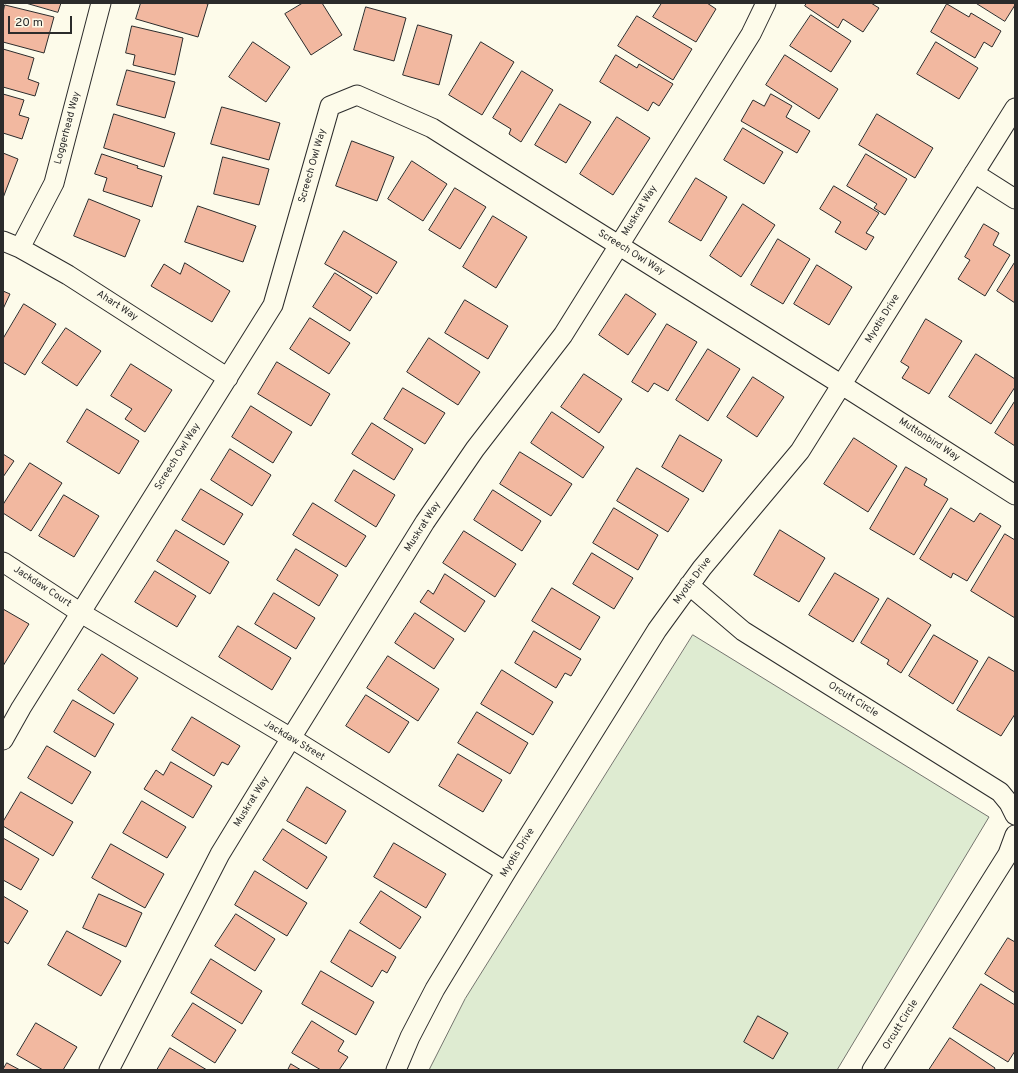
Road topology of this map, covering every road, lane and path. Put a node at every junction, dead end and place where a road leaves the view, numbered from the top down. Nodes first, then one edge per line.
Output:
1 (101, 3) edge
2 (766, 3) edge
3 (1015, 108) edge
4 (974, 173) junction
5 (1015, 199) edge
6 (11, 245) edge
7 (619, 246) junction
8 (228, 378) junction
9 (842, 385) junction
10 (1015, 496) edge
11 (3, 562) edge
12 (689, 585) junction
13 (81, 613) junction
14 (291, 738) junction
15 (3, 740) edge
16 (1015, 815) edge
17 (1015, 835) edge
18 (506, 872) junction
19 (109, 1070) edge
20 (396, 1070) edge
21 (872, 1070) edge

1 - 6 street, Loggerhead Way
2 - 7 street, Muskrat Way
3 - 4 street, Myotis Drive
4 - 5 street
4 - 9 street, Myotis Drive
6 - 8 street, Ahart Way
7 - 8 street, Screech Owl Way
7 - 9 street, Screech Owl Way
7 - 14 street, Muskrat Way
8 - 13 street, Screech Owl Way
9 - 10 street, Muttonbird Way
9 - 12 street, Myotis Drive
11 - 13 street, Jackdaw Court
12 - 16 street, Orcutt Circle
12 - 18 street, Myotis Drive
13 - 14 street, Jackdaw Street
13 - 15 street, Screech Owl Way
14 - 18 street, Jackdaw Street
14 - 19 street, Muskrat Way
17 - 21 street, Orcutt Circle
18 - 20 street, Myotis Drive

